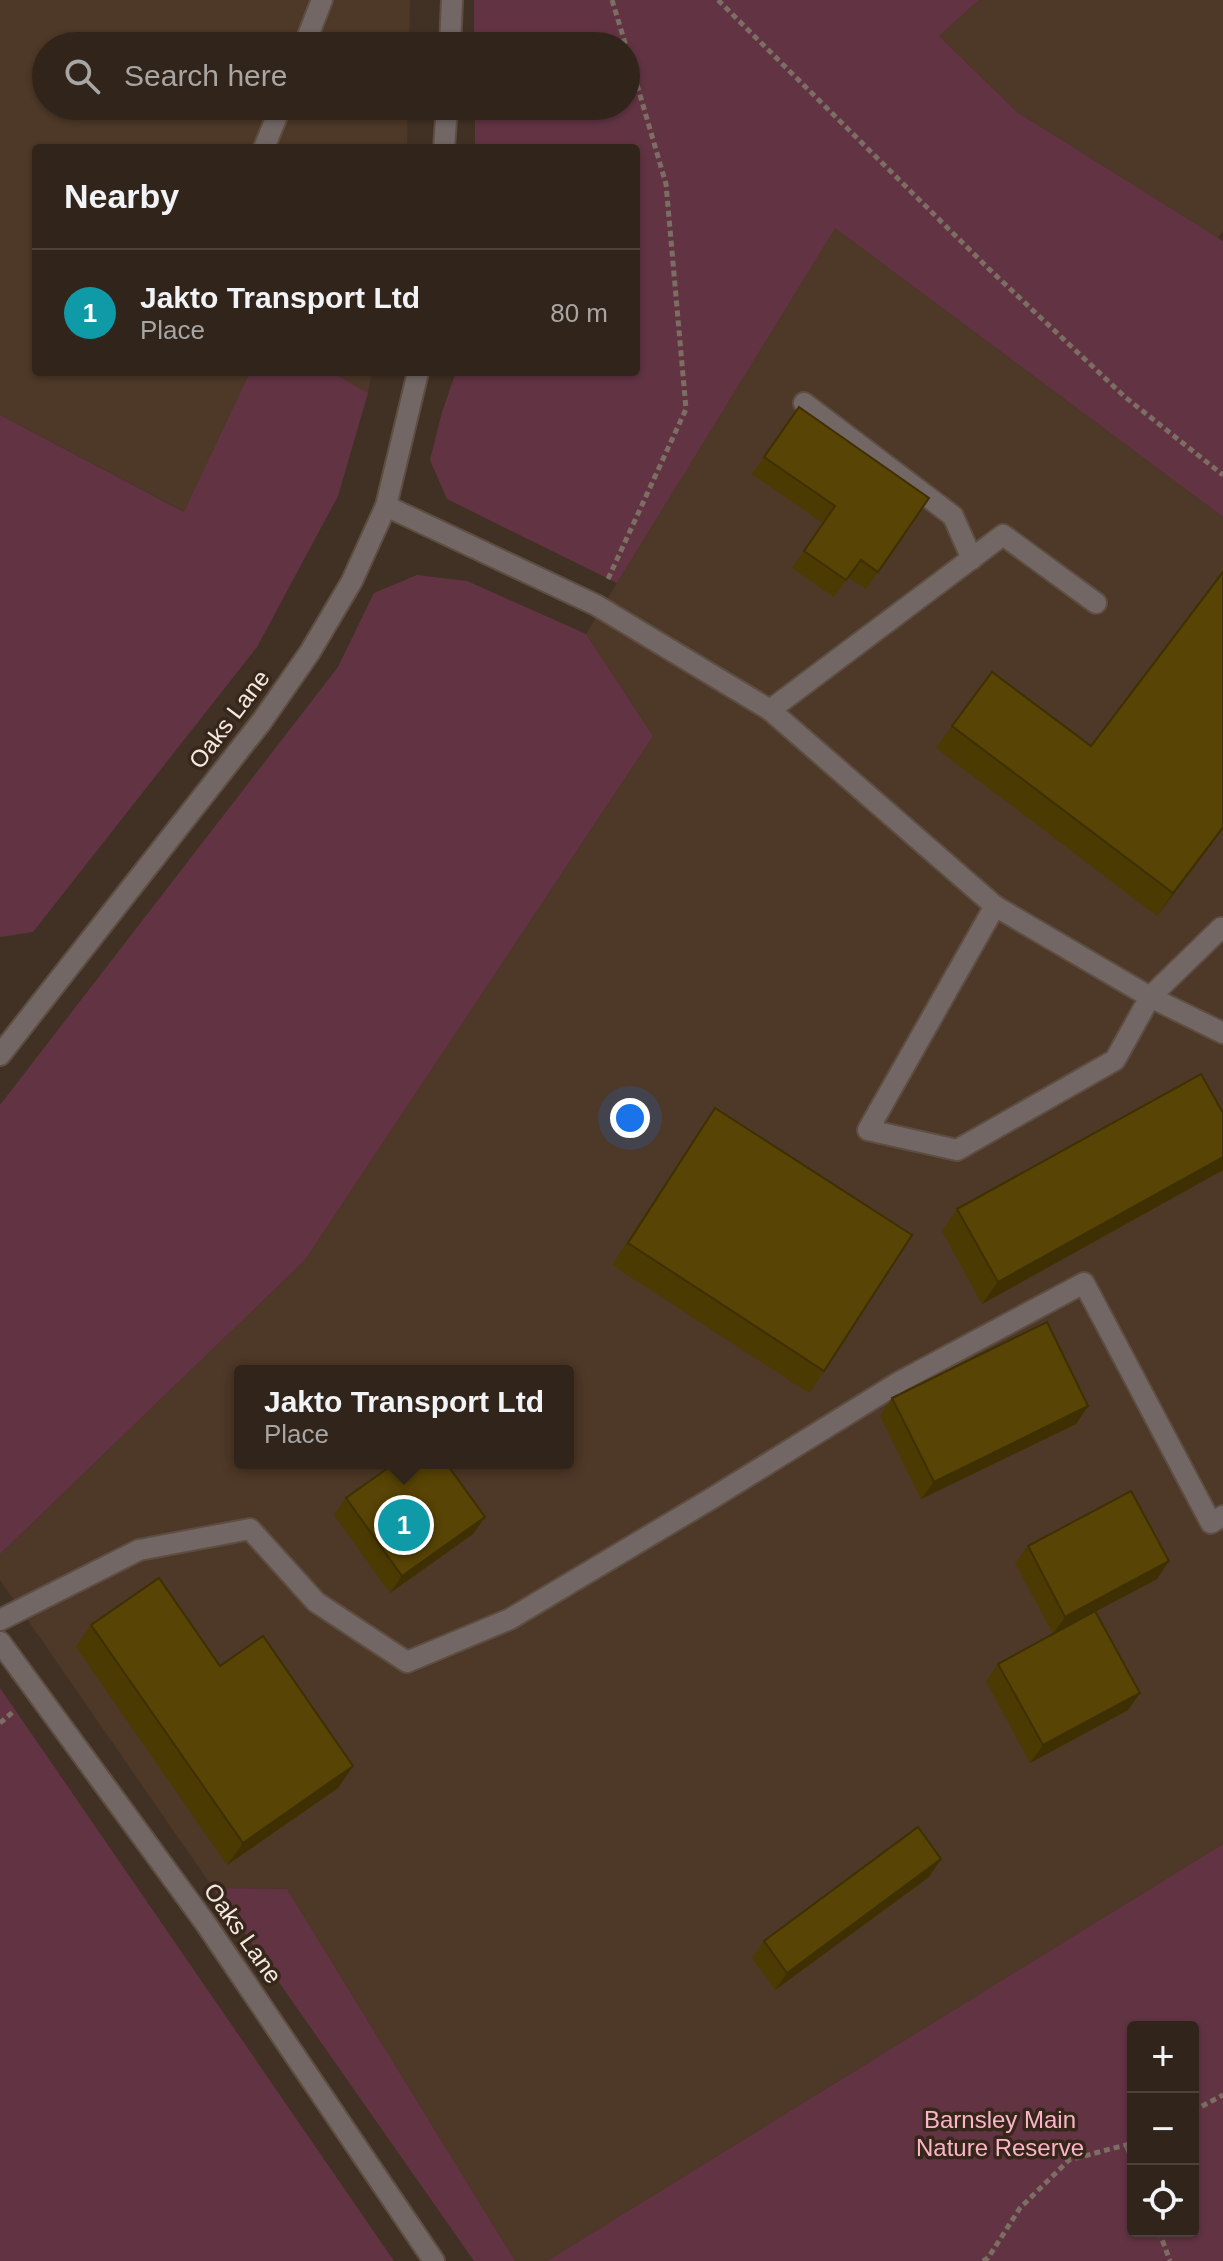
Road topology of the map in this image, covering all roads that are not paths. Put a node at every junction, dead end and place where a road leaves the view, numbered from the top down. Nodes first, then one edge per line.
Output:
1 (322, 0) edge
2 (452, 0) edge
3 (309, 32) edge
4 (451, 32) edge
5 (275, 120) edge
6 (446, 120) edge
7 (266, 144) edge
8 (444, 144) edge
9 (417, 376) edge
10 (804, 403) dead end
11 (386, 506) junction
12 (972, 559) junction
13 (1096, 603) dead end
14 (770, 710) junction
15 (995, 906) junction
16 (1223, 929) edge
17 (1150, 997) junction
18 (1223, 1033) edge
19 (0, 1055) edge
20 (1223, 1516) edge
21 (0, 1620) edge
22 (0, 1642) edge
23 (434, 2261) edge

1 - 3 street
2 - 4 street
5 - 7 street
6 - 8 street
9 - 11 street, Oaks Lane
10 - 12 street
11 - 14 street
11 - 19 street, Oaks Lane
12 - 13 street
12 - 14 street
14 - 15 street
15 - 17 street
15 - 17 street
16 - 17 street
17 - 18 street
20 - 21 street
22 - 23 street, Oaks Lane

